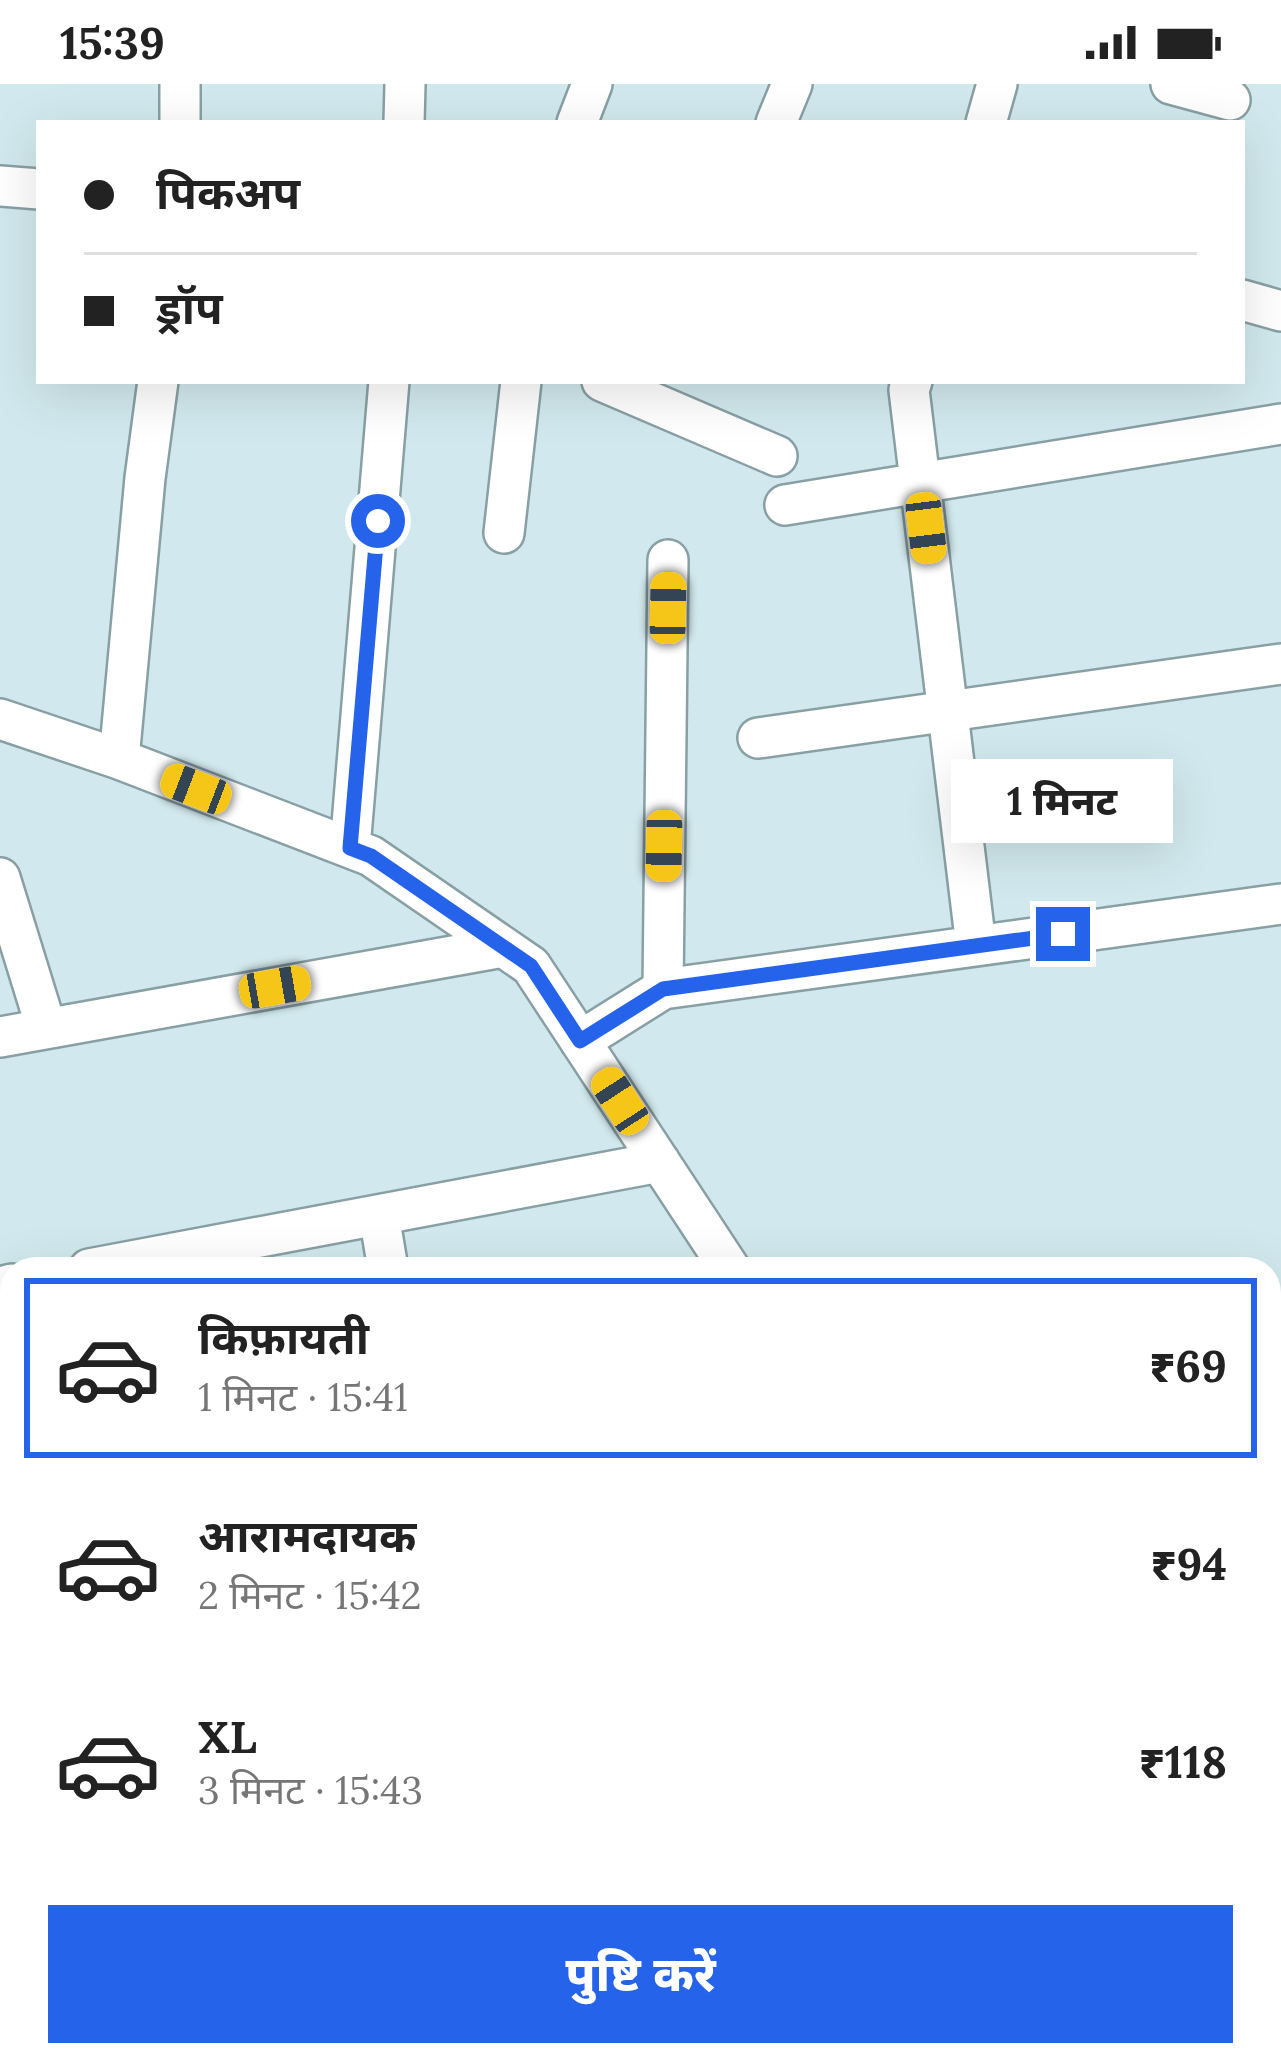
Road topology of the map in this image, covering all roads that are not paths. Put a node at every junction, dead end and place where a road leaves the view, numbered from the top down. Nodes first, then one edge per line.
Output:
1 (180, 84) edge
2 (405, 84) edge
3 (592, 84) edge
4 (792, 84) edge
5 (997, 84) edge
6 (1171, 84) edge
7 (1231, 100) dead end
8 (180, 120) edge
9 (404, 120) edge
10 (579, 120) edge
11 (777, 120) edge
12 (987, 120) edge
13 (0, 186) edge
14 (36, 189) edge
15 (1245, 302) edge
16 (1281, 311) edge
17 (158, 384) edge
18 (389, 384) edge
19 (521, 384) edge
20 (609, 384) edge
21 (911, 384) edge
22 (1281, 424) edge
23 (776, 455) dead end
24 (920, 482) junction
25 (785, 505) dead end
26 (504, 533) dead end
27 (668, 560) dead end
28 (1281, 664) edge
29 (948, 711) junction
30 (0, 719) edge
31 (758, 737) dead end
32 (119, 759) junction
33 (350, 848) junction
34 (0, 878) edge
35 (1281, 904) edge
36 (976, 946) junction
37 (503, 947) junction
38 (663, 989) junction
39 (46, 1027) junction
40 (0, 1037) edge
41 (580, 1041) junction
42 (660, 1162) junction
43 (380, 1215) junction
44 (185, 1257) edge
45 (386, 1257) edge
46 (722, 1257) edge

1 - 8 street
2 - 9 street
3 - 10 street
4 - 11 street
5 - 12 street
6 - 7 street
13 - 14 street
15 - 16 street
17 - 32 street
18 - 33 street
19 - 26 street
20 - 23 street
21 - 24 street
22 - 24 street
24 - 25 street
24 - 29 street
27 - 38 street
28 - 29 street
29 - 31 street
29 - 36 street
30 - 32 street
32 - 33 street
33 - 37 street
34 - 39 street
35 - 36 street
36 - 38 street
37 - 39 street
37 - 41 street
38 - 41 street
39 - 40 street
41 - 42 street
42 - 43 street
42 - 46 street
43 - 44 street
43 - 45 street

